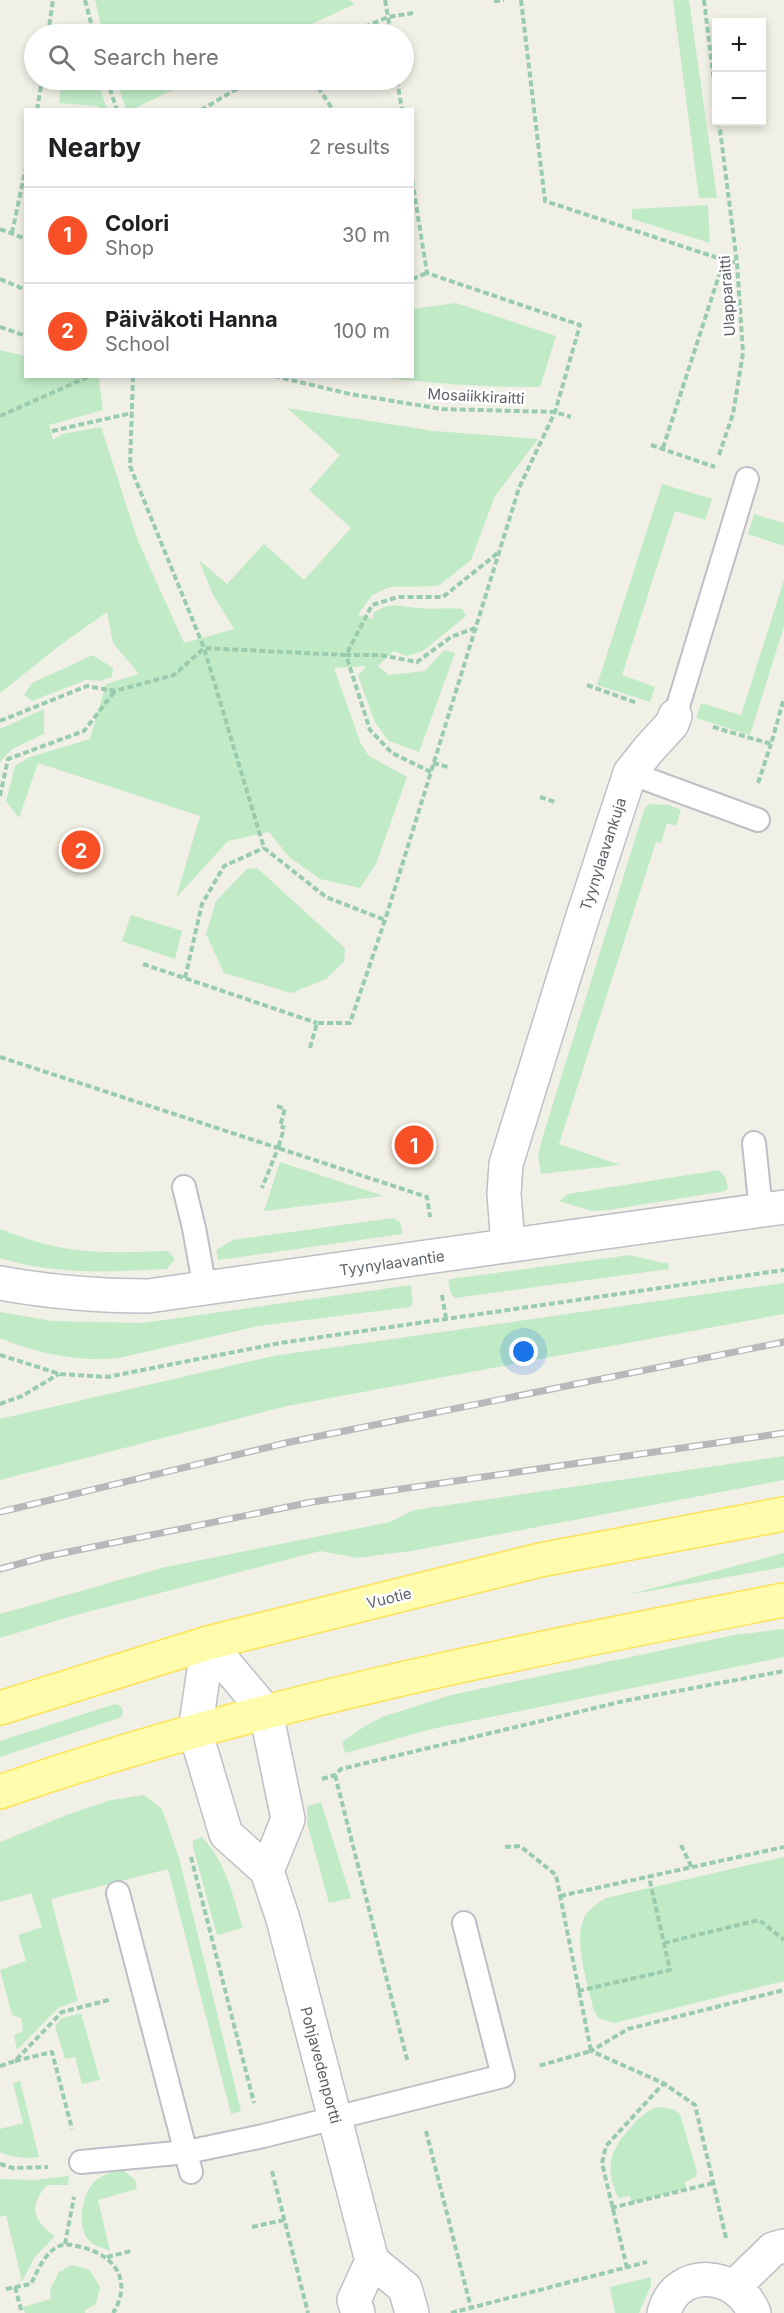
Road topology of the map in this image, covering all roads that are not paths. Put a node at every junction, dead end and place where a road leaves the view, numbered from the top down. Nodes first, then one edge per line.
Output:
1 (747, 479) road end
2 (675, 716) joint
3 (630, 773) junction
4 (758, 820) dead end
5 (754, 1143) dead end
6 (184, 1187) dead end
7 (772, 1209) edge
8 (508, 1245) junction
9 (0, 1283) edge
10 (204, 1289) junction
11 (784, 1515) edge
12 (784, 1600) edge
13 (208, 1643) junction
14 (0, 1708) edge
15 (266, 1712) junction
16 (195, 1731) junction
17 (0, 1792) edge
18 (267, 1871) junction
19 (118, 1893) dead end
20 (464, 1923) dead end
21 (335, 2118) junction
22 (81, 2162) road end
23 (189, 2162) junction
24 (784, 2246) edge
25 (372, 2261) junction
26 (734, 2287) junction
27 (358, 2313) edge
28 (412, 2313) edge
29 (664, 2313) edge
30 (754, 2313) edge

1 - 2 lane, Tyynylaavankuja
2 - 3 street, Tyynylaavankuja
3 - 4 lane
3 - 8 street, Tyynylaavankuja
5 - 7 lane
6 - 10 lane
7 - 8 street, Tyynylaavantie
8 - 10 street, Tyynylaavantie
9 - 10 street, Tyynylaavantie
11 - 13 main road, Vuotie
12 - 15 main road
13 - 14 main road, Vuotie
13 - 15 street
13 - 16 street, Pohjavedenportti
15 - 16 main road
15 - 18 street
16 - 17 main road
16 - 18 street, Pohjavedenportti
18 - 21 street, Pohjavedenportti
19 - 23 lane
20 - 21 lane
21 - 23 lane
21 - 25 street, Pohjavedenportti
22 - 23 lane
24 - 26 street
25 - 27 street
25 - 28 street
26 - 29 street
26 - 30 street

